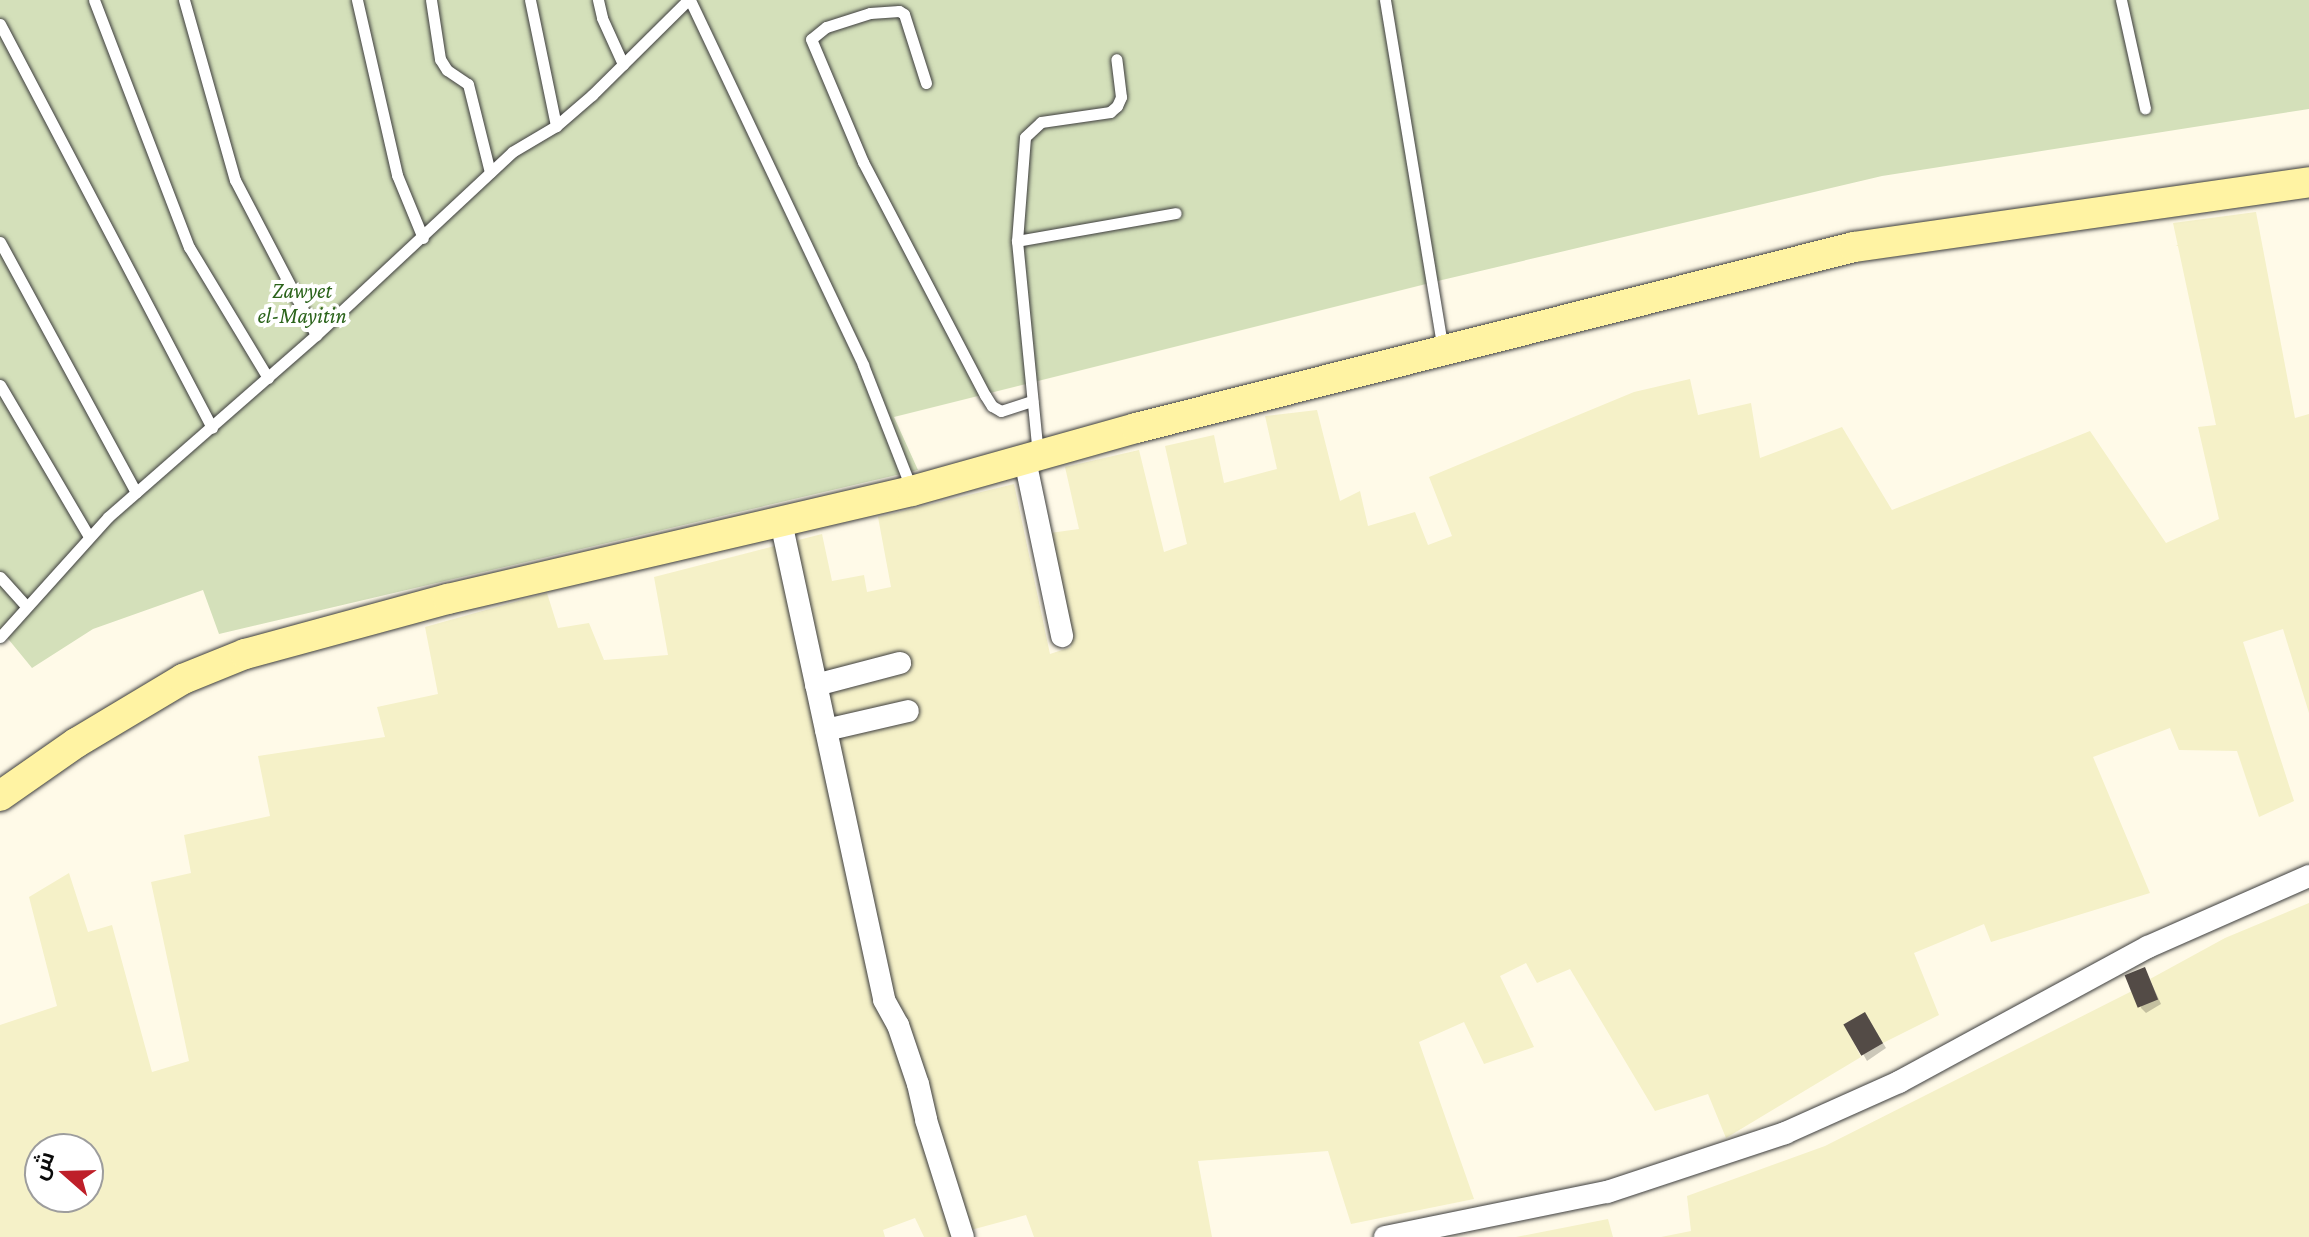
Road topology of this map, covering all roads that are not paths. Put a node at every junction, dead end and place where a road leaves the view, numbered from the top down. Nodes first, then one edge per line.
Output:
1 (94, 0) edge
2 (184, 0) edge
3 (357, 0) edge
4 (431, 0) edge
5 (530, 0) edge
6 (598, 0) edge
7 (689, 0) edge
8 (1385, 0) edge
9 (2121, 0) edge
10 (0, 24) edge
11 (1116, 59) dead end
12 (623, 64) junction
13 (926, 83) dead end
14 (2145, 108) dead end
15 (556, 126) junction
16 (490, 172) junction
17 (2309, 182) edge
18 (1176, 213) dead end
19 (423, 238) junction
20 (1017, 241) junction
21 (0, 242) edge
22 (316, 335) junction
23 (1444, 351) junction
24 (268, 378) junction
25 (0, 385) edge
26 (1032, 401) junction
27 (212, 428) junction
28 (1031, 458) junction
29 (912, 491) junction
30 (136, 493) junction
31 (781, 522) junction
32 (89, 537) junction
33 (0, 577) edge
34 (26, 606) junction
35 (1062, 636) dead end
36 (0, 637) edge
37 (900, 663) dead end
38 (816, 685) junction
39 (908, 711) dead end
40 (826, 730) junction
41 (0, 796) edge
42 (2309, 876) edge
43 (963, 1237) edge
44 (1385, 1237) edge

1 - 24 lane
2 - 22 lane
3 - 19 lane
4 - 16 lane
5 - 15 lane
6 - 12 lane
7 - 12 lane
7 - 29 lane
8 - 23 lane
9 - 14 lane
10 - 27 lane
11 - 20 lane
12 - 15 lane
13 - 26 lane
15 - 16 lane
16 - 19 lane
17 - 23 main road
18 - 20 lane
19 - 22 lane
20 - 26 lane
21 - 30 lane
22 - 24 lane
23 - 28 main road
24 - 27 lane
25 - 32 lane
26 - 28 lane
27 - 30 lane
28 - 29 main road
28 - 35 street
29 - 31 main road
30 - 32 lane
31 - 38 street
31 - 41 main road
32 - 34 lane
33 - 34 lane
34 - 36 lane
37 - 38 street
38 - 40 street
39 - 40 street
40 - 43 street
42 - 44 street

